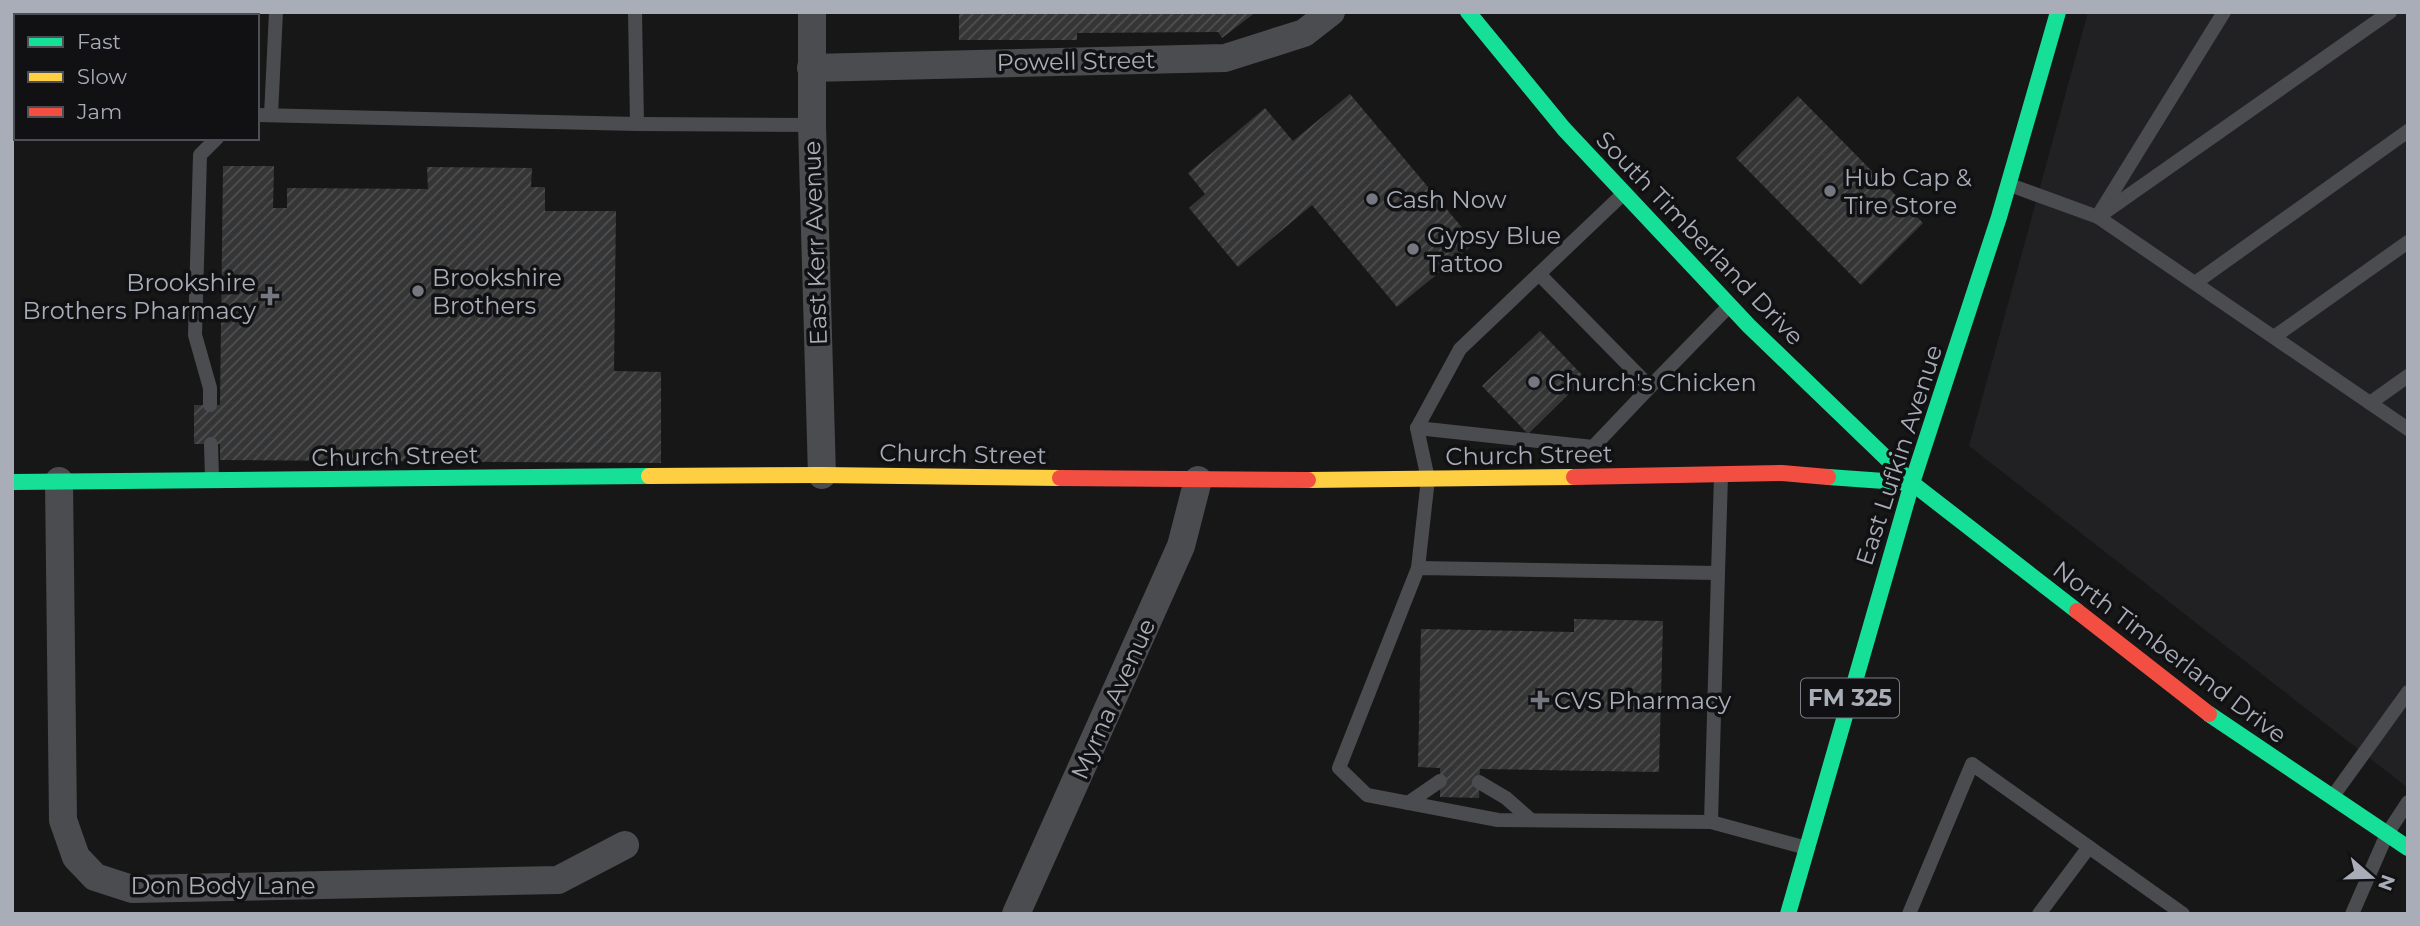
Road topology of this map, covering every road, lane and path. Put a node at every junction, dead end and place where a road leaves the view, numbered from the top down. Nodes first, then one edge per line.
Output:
1 (276, 12) edge
2 (635, 12) edge
3 (812, 12) edge
4 (1331, 12) edge
5 (1468, 12) edge
6 (2058, 12) edge
7 (2224, 12) edge
8 (2390, 12) edge
9 (811, 68) junction
10 (264, 115) edge
11 (637, 124) junction
12 (812, 125) junction
13 (2408, 131) edge
14 (214, 140) edge
15 (2009, 184) junction
16 (1625, 194) junction
17 (2098, 217) junction
18 (2408, 242) edge
19 (1539, 274) junction
20 (2194, 283) junction
21 (1730, 305) junction
22 (2274, 337) junction
23 (2408, 376) edge
24 (1650, 387) junction
25 (2370, 403) junction
26 (210, 405) dead end
27 (1417, 428) junction
28 (2408, 429) edge
29 (211, 444) dead end
30 (822, 475) junction
31 (1721, 475) junction
32 (1428, 479) junction
33 (1198, 480) junction
34 (59, 481) junction
35 (212, 481) junction
36 (12, 482) edge
37 (1912, 482) junction
38 (1418, 568) junction
39 (1717, 573) junction
40 (2408, 692) edge
41 (1440, 781) dead end
42 (1479, 782) dead end
43 (2332, 797) junction
44 (2408, 802) edge
45 (1408, 803) junction
46 (1531, 820) junction
47 (1711, 822) junction
48 (2387, 834) junction
49 (625, 845) dead end
50 (2089, 847) junction
51 (1808, 848) junction
52 (2408, 848) edge
53 (1016, 914) edge
54 (1788, 914) edge
55 (1909, 914) edge
56 (2039, 914) edge
57 (2183, 914) edge
58 (2351, 914) edge

1 - 10 lane
2 - 11 lane
3 - 9 street, East Kerr Avenue
4 - 9 street, Powell Street
5 - 16 street, South Timberland Drive
6 - 15 street, East Lufkin Avenue
7 - 17 lane
8 - 17 lane
9 - 12 street, East Kerr Avenue
10 - 11 lane
11 - 12 lane
12 - 30 street, East Kerr Avenue
13 - 20 lane
14 - 26 lane
15 - 17 lane
15 - 37 street, East Lufkin Avenue
16 - 19 lane
16 - 21 street, South Timberland Drive
17 - 20 lane
18 - 22 lane
19 - 24 lane
19 - 27 lane
20 - 22 lane
21 - 24 lane
21 - 37 street, South Timberland Drive
22 - 25 lane
23 - 25 lane
24 - 27 lane
25 - 28 lane
27 - 32 lane
29 - 35 lane
30 - 33 street, Church Street
30 - 35 street, Church Street
31 - 32 street, Church Street
31 - 37 street, Church Street
31 - 39 lane
32 - 33 street, Church Street
32 - 38 lane
33 - 53 street, Myrna Avenue
34 - 35 street, Church Street
34 - 36 street, Church Street
34 - 49 street, Don Body Lane
37 - 43 street, North Timberland Drive
37 - 51 street, East Lufkin Avenue / FM 325
38 - 39 lane
38 - 45 lane
39 - 47 lane
40 - 43 lane
41 - 45 lane
42 - 46 lane
43 - 48 street, North Timberland Drive
44 - 48 lane
45 - 46 lane
46 - 47 lane
47 - 51 lane
48 - 52 street, North Timberland Drive
48 - 58 lane
50 - 55 lane
50 - 56 lane
50 - 57 lane
51 - 54 street, East Lufkin Avenue / FM 325

